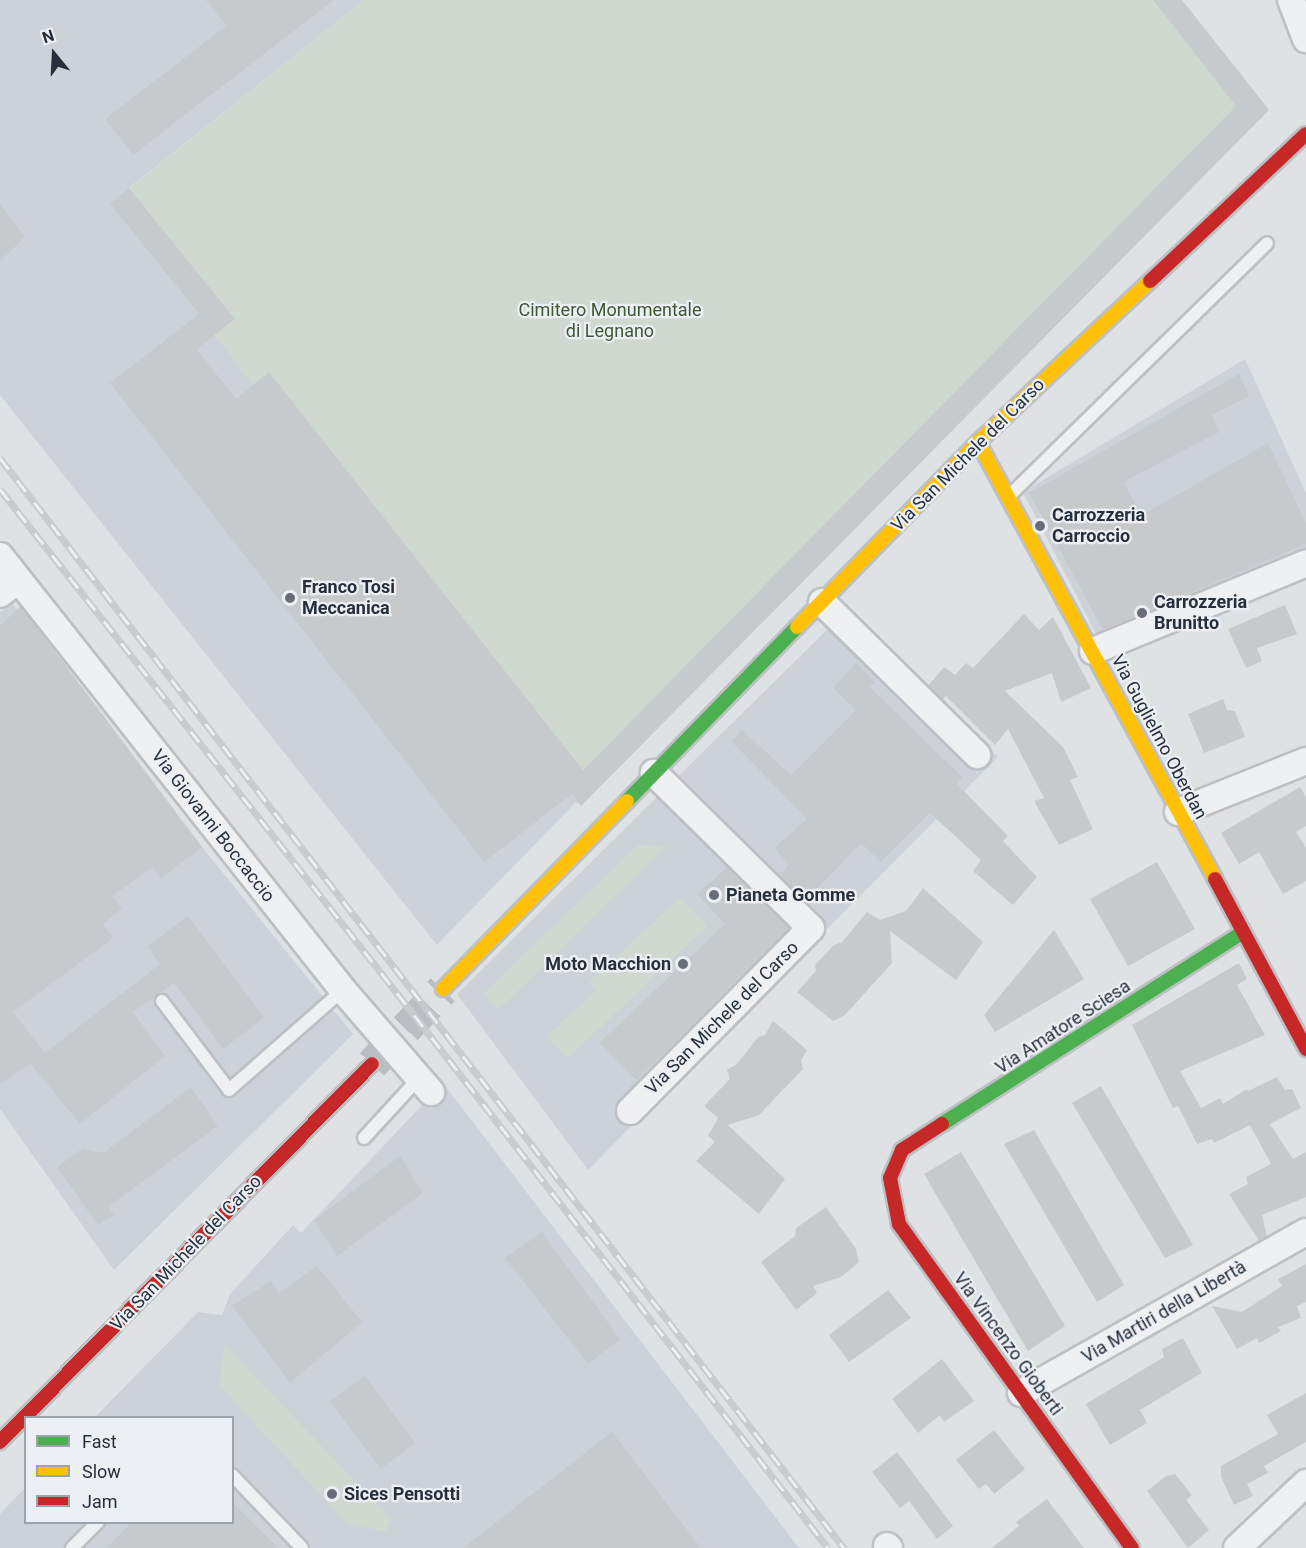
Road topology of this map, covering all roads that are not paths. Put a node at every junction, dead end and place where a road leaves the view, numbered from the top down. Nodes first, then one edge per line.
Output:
1 (1291, 0) edge
2 (1306, 39) edge
3 (1306, 123) edge
4 (1306, 134) edge
5 (1290, 147) junction
6 (1267, 243) dead end
7 (978, 442) junction
8 (1008, 497) junction
9 (0, 556) edge
10 (1306, 563) edge
11 (9, 587) edge
12 (822, 602) junction
13 (1093, 651) junction
14 (977, 755) dead end
15 (1306, 761) edge
16 (654, 773) junction
17 (1178, 812) junction
18 (1242, 933) junction
19 (443, 989) tunnel mouth
20 (343, 990) junction
21 (162, 1000) dead end
22 (1306, 1049) edge
23 (372, 1064) tunnel mouth
24 (425, 1085) joint
25 (630, 1111) dead end
26 (364, 1138) dead end
27 (902, 1150) joint
28 (1306, 1232) edge
29 (1021, 1393) junction
30 (26, 1416) edge
31 (24, 1418) edge
32 (0, 1442) edge
33 (234, 1477) edge
34 (1306, 1484) edge
35 (96, 1524) edge
36 (72, 1548) edge
37 (302, 1548) edge
38 (1132, 1548) edge
39 (1237, 1548) edge

1 - 2 street
3 - 5 main road, Via San Michele del Carso
4 - 5 main road, Via San Michele del Carso
5 - 7 main road, Via San Michele del Carso
6 - 8 lane
7 - 8 main road, Via Guglielmo Oberdan
7 - 12 main road, Via San Michele del Carso
8 - 13 main road, Via Guglielmo Oberdan
9 - 11 street, Via Giovanni Boccaccio
10 - 13 street
11 - 20 street, Via Giovanni Boccaccio
12 - 14 street
12 - 16 main road, Via San Michele del Carso
13 - 17 main road, Via Guglielmo Oberdan
15 - 17 street
16 - 19 main road, Via San Michele del Carso
16 - 25 street, Via San Michele del Carso
17 - 18 main road, Via Guglielmo Oberdan
18 - 22 main road, Via Guglielmo Oberdan
18 - 27 main road, Via Amatore Sciesa
20 - 21 lane
20 - 24 street, Via Giovanni Boccaccio
23 - 30 main road, Via San Michele del Carso
24 - 26 lane
27 - 29 main road, Via Vincenzo Gioberti
28 - 29 street, Via Martiri della Libertà
29 - 38 main road, Via Vincenzo Gioberti
31 - 32 main road, Via San Michele del Carso
33 - 37 lane
34 - 39 street
35 - 36 lane

